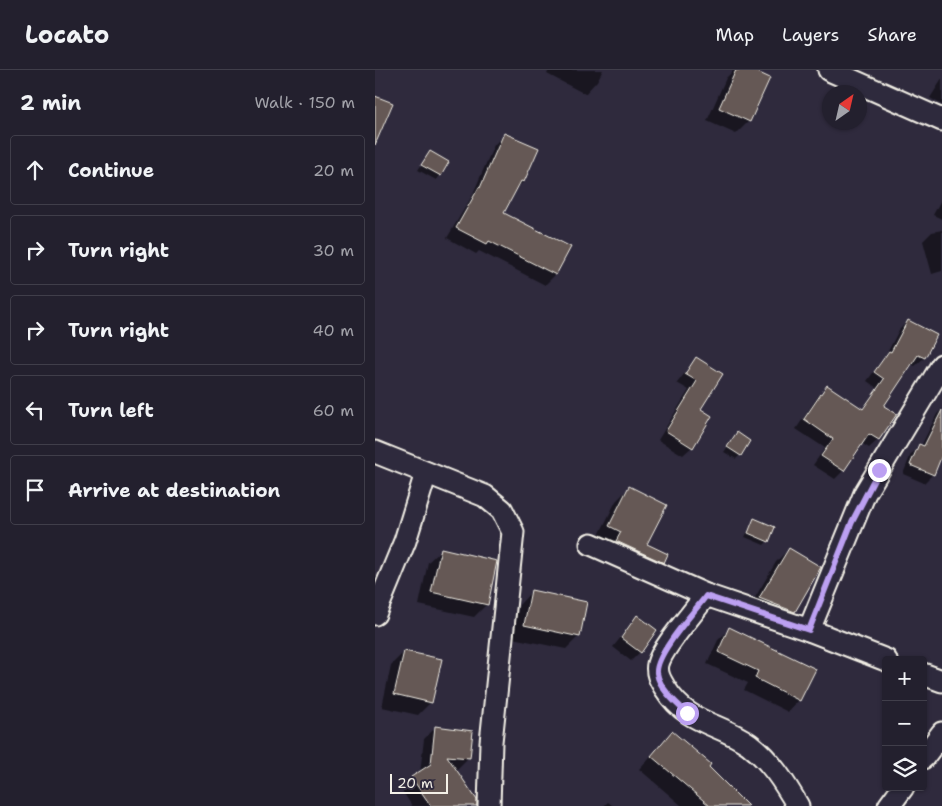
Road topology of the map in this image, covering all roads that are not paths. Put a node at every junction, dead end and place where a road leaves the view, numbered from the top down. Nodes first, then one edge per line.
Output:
1 (829, 70) edge
2 (942, 120) edge
3 (942, 365) edge
4 (375, 452) edge
5 (426, 473) junction
6 (591, 544) dead end
7 (706, 596) junction
8 (375, 614) edge
9 (809, 630) junction
10 (882, 658) edge
11 (927, 675) edge
12 (942, 681) edge
13 (942, 733) edge
14 (927, 753) edge
15 (900, 791) edge
16 (489, 806) edge
17 (798, 806) edge
18 (889, 806) edge

1 - 2 street
3 - 9 street
4 - 5 street
5 - 8 street
5 - 16 street
6 - 7 street
7 - 9 street
7 - 17 street
9 - 10 street
11 - 12 street
13 - 14 street
15 - 18 street

